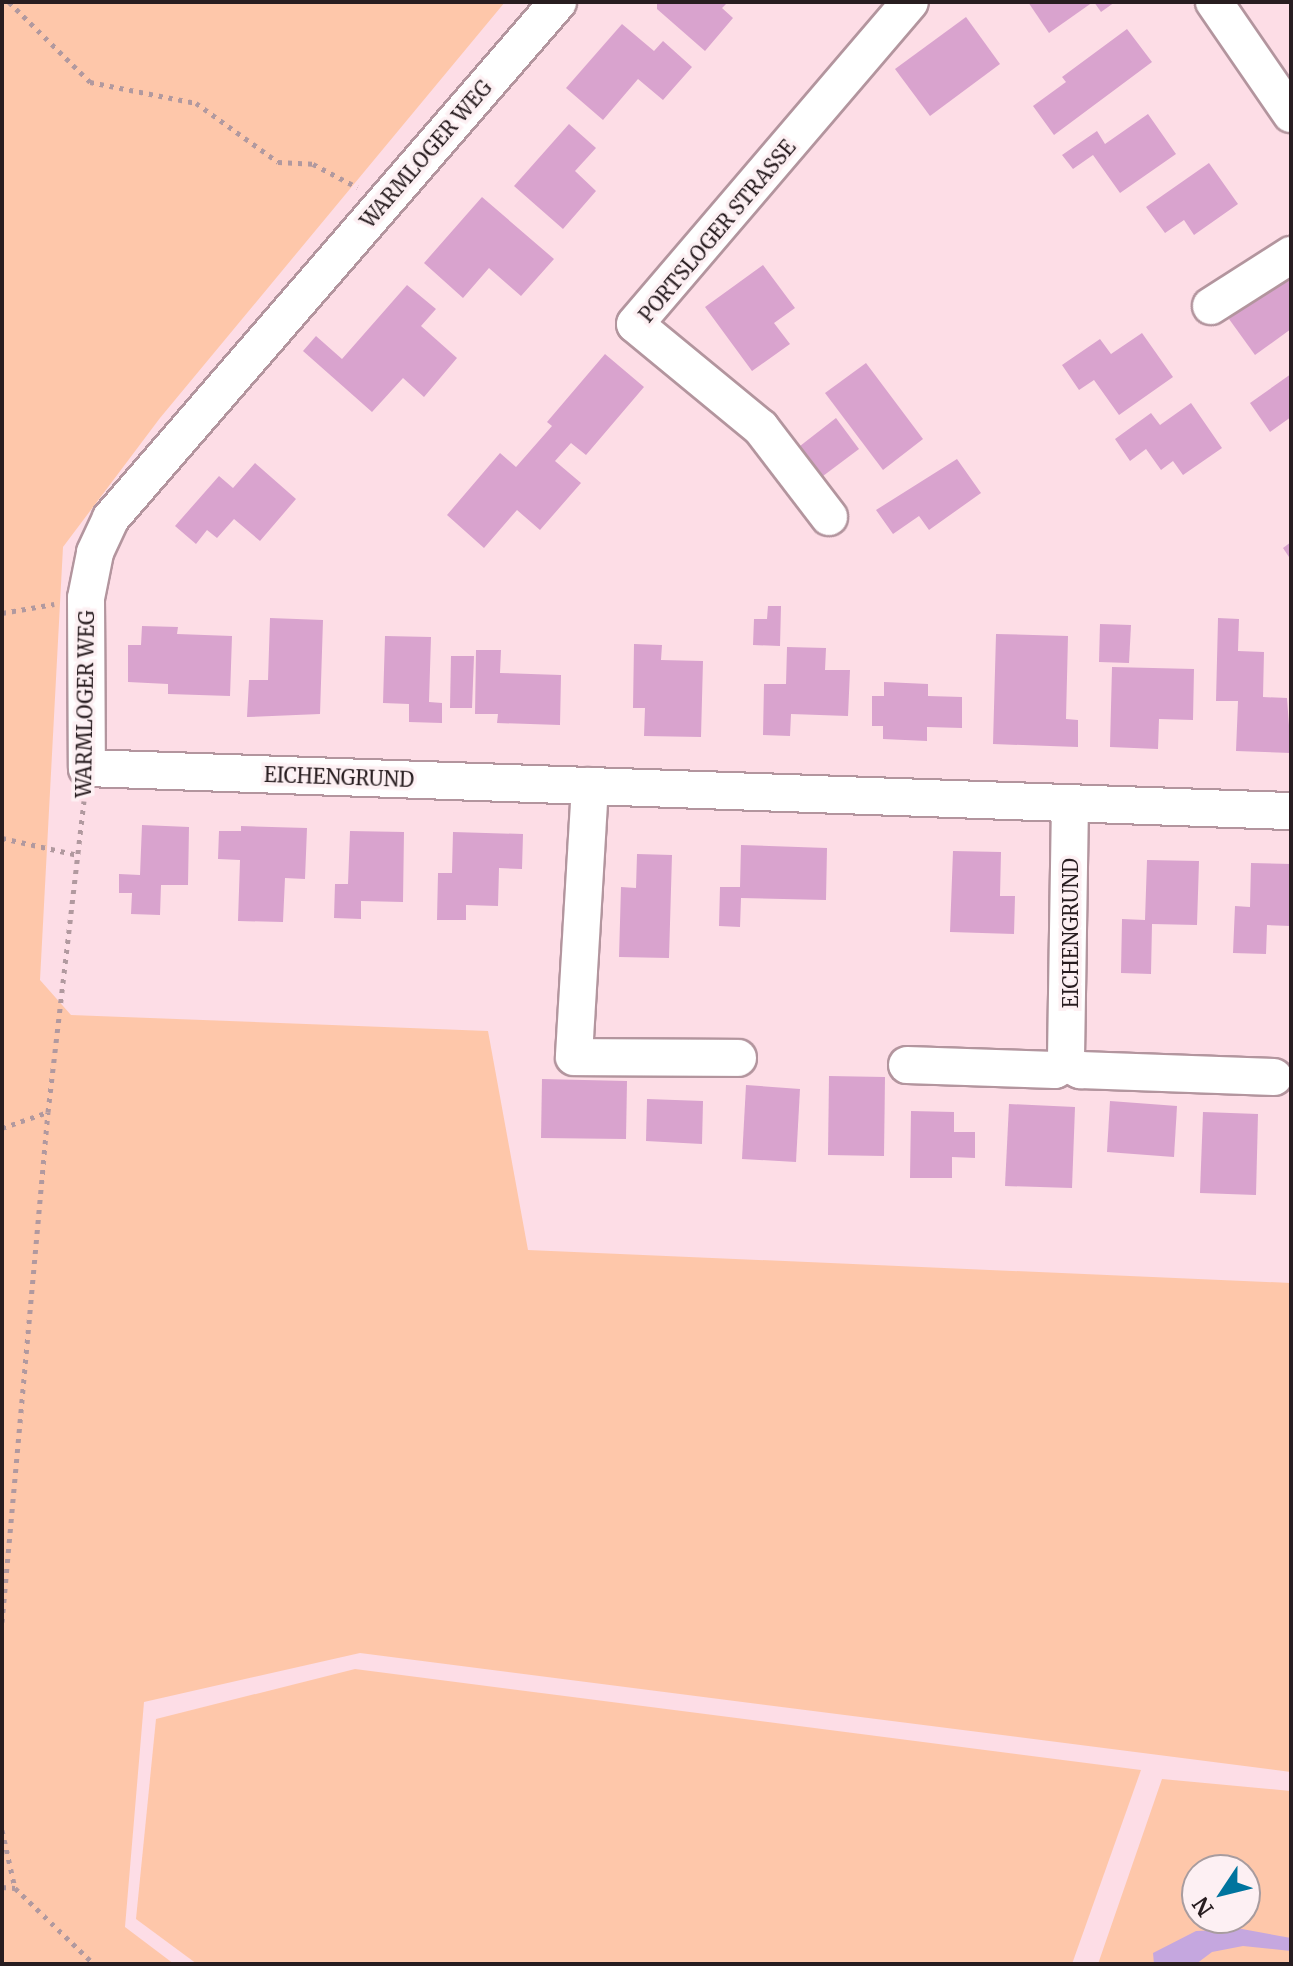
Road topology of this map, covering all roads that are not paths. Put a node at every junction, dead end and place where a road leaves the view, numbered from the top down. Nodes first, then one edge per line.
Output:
1 (558, 2) edge
2 (910, 2) edge
3 (1214, 2) edge
4 (1291, 114) edge
5 (1291, 255) edge
6 (1211, 306) dead end
7 (829, 517) dead end
8 (87, 768) joint
9 (590, 786) junction
10 (1070, 803) junction
11 (1291, 811) edge
12 (738, 1058) dead end
13 (1066, 1063) junction
14 (907, 1065) dead end
15 (1274, 1077) dead end

1 - 8 street, WARMLOGER WEG
2 - 7 street, PORTSLOGER STRASSE
3 - 4 street
5 - 6 street
8 - 9 street, EICHENGRUND
9 - 10 street, EICHENGRUND
9 - 12 street
10 - 11 street, EICHENGRUND
10 - 13 street, EICHENGRUND
13 - 14 street
13 - 15 street

